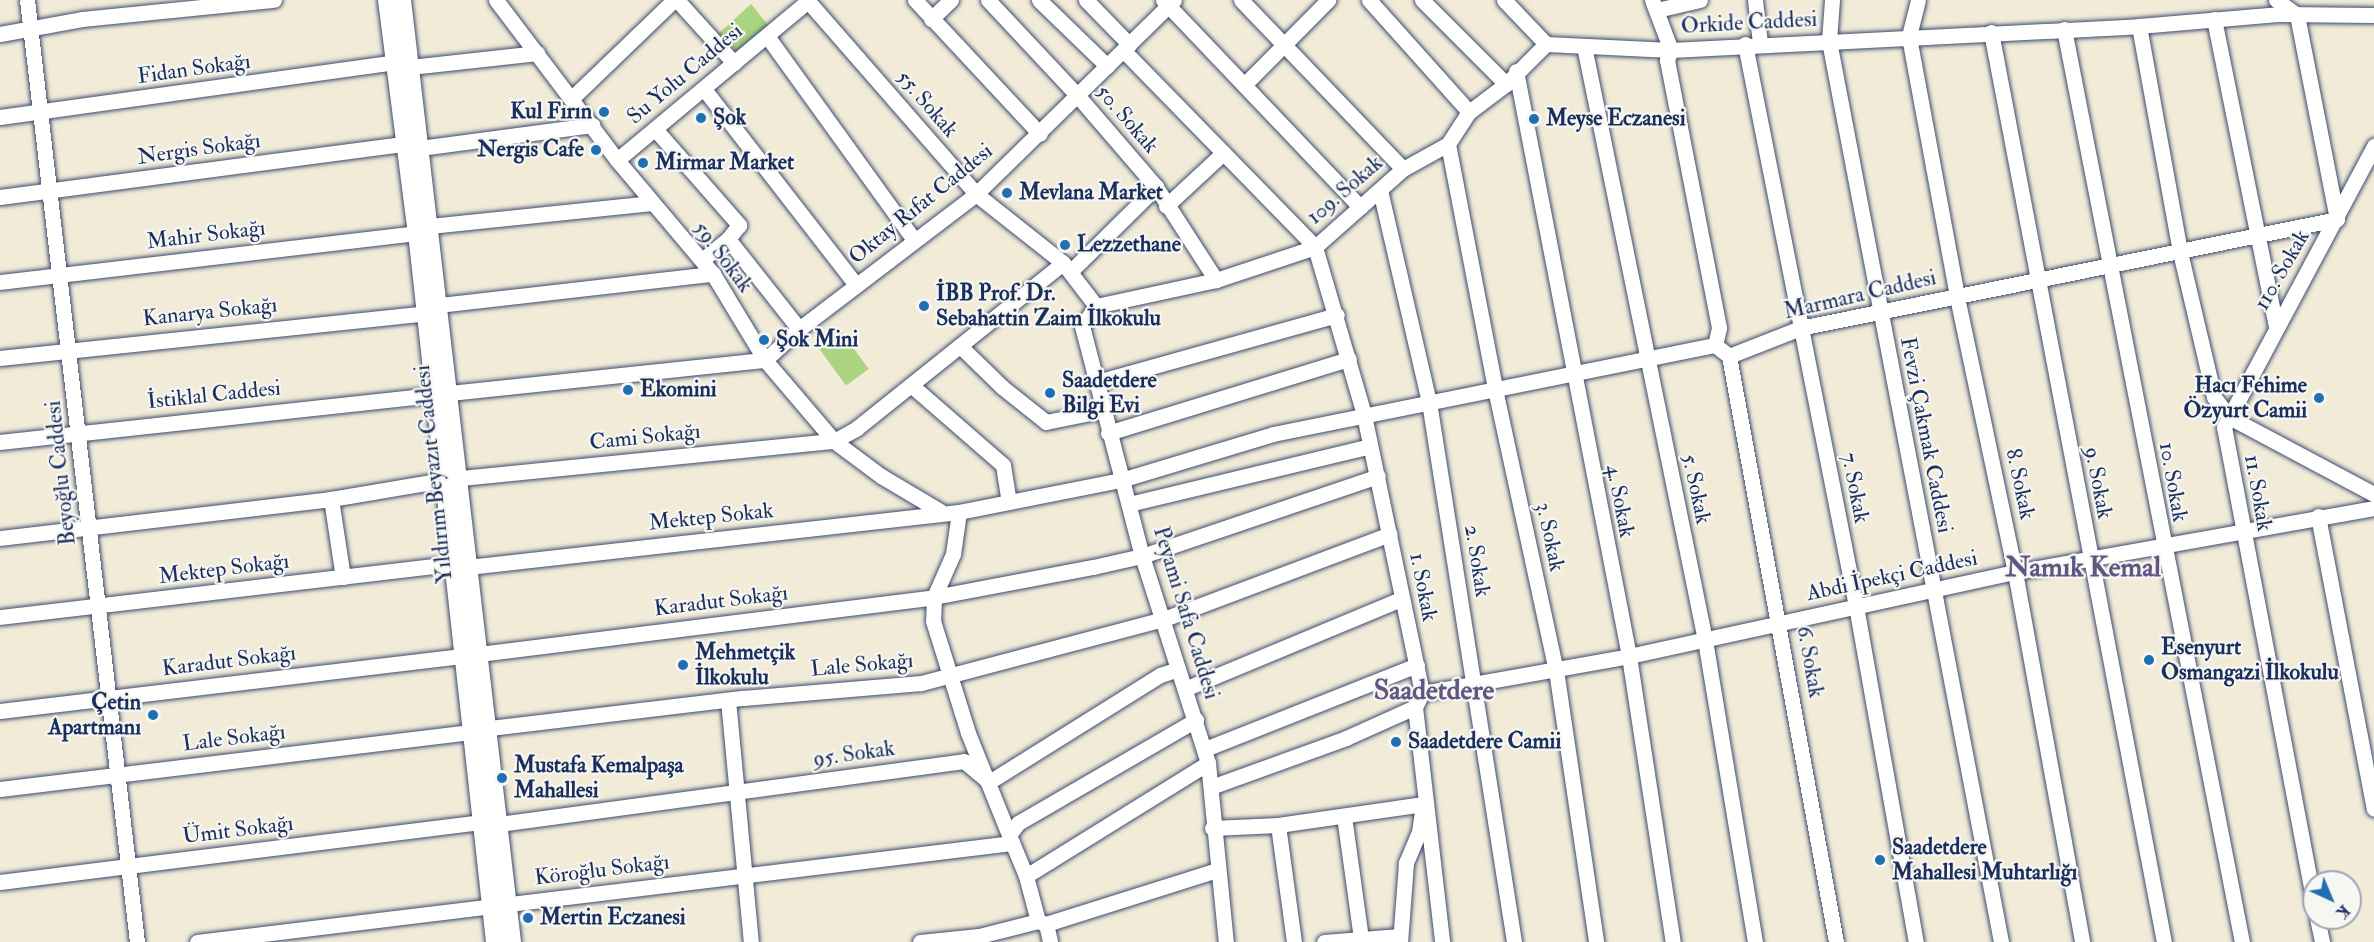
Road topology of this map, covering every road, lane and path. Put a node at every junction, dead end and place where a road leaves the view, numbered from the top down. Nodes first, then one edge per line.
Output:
1 (27, 0) edge
2 (274, 0) edge
3 (387, 0) edge
4 (402, 0) edge
5 (675, 0) edge
6 (808, 0) edge
7 (915, 0) edge
8 (951, 0) edge
9 (988, 0) edge
10 (1039, 0) edge
11 (1086, 0) edge
12 (1241, 0) edge
13 (1328, 0) edge
14 (1369, 0) edge
15 (1422, 0) edge
16 (1504, 0) edge
17 (1700, 0) edge
18 (1755, 0) edge
19 (1832, 0) edge
20 (1918, 0) edge
21 (2276, 0) edge
22 (1168, 2) edge
23 (504, 3) edge
24 (1654, 5) edge
25 (2297, 15) junction
26 (2374, 15) edge
27 (931, 18) junction
28 (2214, 19) junction
29 (2139, 26) junction
30 (2064, 28) junction
31 (31, 30) junction
32 (1990, 32) junction
33 (0, 34) edge
34 (767, 36) junction
35 (1909, 36) junction
36 (1829, 41) junction
37 (1546, 44) junction
38 (1753, 44) junction
39 (1283, 45) junction
40 (1584, 46) junction
41 (1126, 47) junction
42 (1671, 50) junction
43 (537, 53) junction
44 (734, 63) junction
45 (403, 65) junction
46 (1107, 66) junction
47 (1516, 71) junction
48 (1506, 84) junction
49 (1244, 85) junction
50 (704, 89) junction
51 (1077, 95) junction
52 (571, 99) junction
53 (40, 112) junction
54 (1469, 112) junction
55 (0, 117) edge
56 (592, 125) junction
57 (655, 129) junction
58 (1040, 134) junction
59 (1448, 144) junction
60 (412, 146) junction
61 (2374, 146) edge
62 (1223, 153) junction
63 (617, 160) junction
64 (1403, 169) junction
65 (1156, 187) junction
66 (1380, 190) junction
67 (48, 191) junction
68 (976, 194) junction
69 (0, 196) edge
70 (652, 203) junction
71 (1166, 206) junction
72 (1360, 207) junction
73 (2337, 219) junction
74 (423, 229) junction
75 (2258, 235) junction
76 (728, 239) junction
77 (914, 240) junction
78 (1315, 247) junction
79 (2180, 252) junction
80 (702, 260) junction
81 (2111, 266) junction
82 (1067, 267) junction
83 (713, 274) junction
84 (62, 275) junction
85 (1216, 280) junction
86 (2036, 281) junction
87 (0, 282) edge
88 (856, 285) junction
89 (1957, 297) junction
90 (1096, 306) junction
91 (433, 309) junction
92 (1879, 312) junction
93 (1337, 315) junction
94 (2276, 326) junction
95 (1800, 328) junction
96 (799, 329) junction
97 (1715, 345) junction
98 (960, 346) junction
99 (69, 350) junction
100 (1729, 356) junction
101 (0, 358) edge
102 (1348, 359) junction
103 (1646, 359) junction
104 (765, 360) junction
105 (1572, 374) junction
106 (1097, 382) junction
107 (911, 385) junction
108 (1495, 389) junction
109 (442, 394) junction
110 (1429, 402) junction
111 (1104, 411) junction
112 (1364, 415) junction
113 (2229, 417) junction
114 (79, 432) junction
115 (1108, 433) junction
116 (834, 441) junction
117 (0, 442) edge
118 (1370, 446) junction
119 (1378, 476) junction
120 (452, 479) junction
121 (1121, 480) junction
122 (2374, 494) edge
123 (331, 499) junction
124 (1009, 502) junction
125 (1129, 504) junction
126 (2374, 508) edge
127 (940, 511) junction
128 (959, 512) junction
129 (2318, 516) junction
130 (89, 527) junction
131 (2241, 529) junction
132 (1390, 534) junction
133 (0, 538) edge
134 (2162, 545) junction
135 (1142, 556) junction
136 (2090, 558) junction
137 (461, 566) junction
138 (2015, 572) junction
139 (343, 577) junction
140 (1933, 590) junction
141 (934, 597) junction
142 (1401, 600) junction
143 (99, 606) junction
144 (1856, 606) junction
145 (0, 617) edge
146 (1164, 619) junction
147 (1780, 623) junction
148 (1705, 640) junction
149 (471, 655) junction
150 (1629, 656) junction
151 (1416, 665) junction
152 (1178, 669) junction
153 (1556, 670) junction
154 (951, 674) junction
155 (1473, 684) junction
156 (1187, 688) junction
157 (109, 698) junction
158 (728, 699) junction
159 (1418, 700) junction
160 (0, 711) edge
161 (1196, 720) junction
162 (482, 730) junction
163 (1206, 756) junction
164 (119, 774) junction
165 (989, 782) junction
166 (1210, 787) junction
167 (0, 789) edge
168 (739, 794) junction
169 (1423, 804) junction
170 (2374, 809) edge
171 (1344, 816) junction
172 (490, 823) junction
173 (1278, 825) junction
174 (1212, 828) junction
175 (1010, 839) junction
176 (128, 866) junction
177 (1217, 870) junction
178 (2308, 870) edge
179 (746, 876) junction
180 (1026, 876) junction
181 (0, 882) edge
182 (500, 905) junction
183 (1042, 922) junction
184 (1361, 939) junction
185 (1400, 939) edge
186 (137, 942) edge
187 (197, 942) edge
188 (495, 942) edge
189 (512, 942) edge
190 (751, 942) edge
191 (920, 942) edge
192 (1050, 942) edge
193 (1226, 942) edge
194 (1294, 942) edge
195 (1324, 942) edge
196 (1442, 942) edge
197 (1514, 942) edge
198 (1596, 942) edge
199 (1673, 942) edge
200 (1755, 942) edge
201 (1836, 942) edge
202 (1916, 942) edge
203 (2001, 942) edge
204 (2082, 942) edge
205 (2164, 942) edge
206 (2242, 942) edge

1 - 31 street, Beyoğlu Caddesi
2 - 31 street
3 - 45 main road, Yıldırım Beyazıt Caddesi
4 - 45 main road, Yıldırım Beyazıt Caddesi
5 - 44 street
5 - 52 street
6 - 34 street, Su Yolu Caddesi
6 - 68 street, 55. Sokak
7 - 27 street
8 - 27 street
9 - 51 street, 50. Sokak
10 - 46 street
11 - 41 street
12 - 39 street
13 - 39 street
14 - 54 street
15 - 48 street
16 - 37 street
17 - 24 street
18 - 38 street, 7. Sokak
19 - 36 street, Fevzi Çakmak Caddesi
20 - 35 street
21 - 25 street
22 - 41 street, Oktay Rıfat Caddesi
22 - 49 street
23 - 43 street, 59. Sokak
24 - 42 street
25 - 26 street, Orkide Caddesi
25 - 28 street, Orkide Caddesi
25 - 73 street
27 - 58 street
28 - 29 street, Orkide Caddesi
28 - 75 street
29 - 30 street, Orkide Caddesi
29 - 79 street
30 - 32 street, Orkide Caddesi
30 - 81 street, 10. Sokak
31 - 33 street
31 - 53 street, Beyoğlu Caddesi
32 - 35 street, Orkide Caddesi
32 - 86 street, 9. Sokak
34 - 44 street, Su Yolu Caddesi
34 - 77 street
35 - 36 street, Orkide Caddesi
35 - 89 street, 8. Sokak
36 - 38 street, Orkide Caddesi
36 - 92 street, Fevzi Çakmak Caddesi
37 - 40 street, Orkide Caddesi
37 - 47 street, 109. Sokak
38 - 42 street, Orkide Caddesi
38 - 95 street, 7. Sokak
39 - 49 street
39 - 64 street
40 - 42 street, Orkide Caddesi
40 - 103 street, 5. Sokak
41 - 46 street, Oktay Rıfat Caddesi
41 - 62 street
42 - 97 street
43 - 45 street, Fidan Sokağı
43 - 52 street, 59. Sokak
44 - 50 street, Su Yolu Caddesi
45 - 53 street, Fidan Sokağı
45 - 60 main road, Yıldırım Beyazıt Caddesi
46 - 51 street, Oktay Rıfat Caddesi
47 - 48 street, 109. Sokak
47 - 105 street, 4. Sokak
48 - 54 street, 109. Sokak
49 - 72 street
50 - 57 street, Su Yolu Caddesi
50 - 88 street
51 - 58 street, Oktay Rıfat Caddesi
51 - 65 street, 50. Sokak
52 - 56 street, 59. Sokak
53 - 55 street, Fidan Sokağı
53 - 67 street, Beyoğlu Caddesi
54 - 59 street, 109. Sokak
56 - 60 street, Nergis Sokağı
56 - 63 street, 59. Sokak
57 - 63 street, Su Yolu Caddesi
57 - 76 street
58 - 68 street, Oktay Rıfat Caddesi
59 - 64 street, 109. Sokak
59 - 108 street, 3. Sokak
60 - 67 street, Nergis Sokağı
60 - 74 main road, Yıldırım Beyazıt Caddesi
61 - 73 street, 110. Sokak
62 - 71 street
62 - 78 street
63 - 70 street, 59. Sokak
64 - 66 street, 109. Sokak
65 - 71 street, 50. Sokak
65 - 82 street
66 - 72 street, 109. Sokak
66 - 110 street, 2. Sokak
67 - 69 street, Nergis Sokağı
67 - 84 street, Beyoğlu Caddesi
68 - 77 street, Oktay Rıfat Caddesi
68 - 82 street, 55. Sokak
70 - 74 street, Mahir Sokağı
70 - 80 street, 59. Sokak
71 - 85 street, 50. Sokak
72 - 78 street, 109. Sokak
73 - 75 street, Marmara Caddesi
73 - 94 street, 110. Sokak
74 - 84 street, Mahir Sokağı
74 - 91 main road, Yıldırım Beyazıt Caddesi
75 - 79 street, Marmara Caddesi
75 - 94 street
76 - 80 street
76 - 96 street
77 - 88 street, Oktay Rıfat Caddesi
78 - 85 street, 109. Sokak
78 - 93 street, 1. Sokak
79 - 81 street, Marmara Caddesi
79 - 113 street
80 - 83 street, 59. Sokak
81 - 86 street, Marmara Caddesi
81 - 134 street, 10. Sokak
82 - 90 street, 55. Sokak
82 - 98 street
83 - 91 street, Kanarya Sokağı
83 - 104 street, 59. Sokak
84 - 87 street, Mahir Sokağı
84 - 99 street, Beyoğlu Caddesi
85 - 90 street, 109. Sokak
86 - 89 street, Marmara Caddesi
86 - 136 street, 9. Sokak
88 - 96 street, Oktay Rıfat Caddesi
89 - 92 street, Marmara Caddesi
89 - 138 street, 8. Sokak
90 - 106 street, Peyami Safa Caddesi
91 - 99 street, Kanarya Sokağı
91 - 109 main road, Yıldırım Beyazıt Caddesi
92 - 95 street, Marmara Caddesi
92 - 140 street, Fevzi Çakmak Caddesi
93 - 102 street, 1. Sokak
93 - 106 street
94 - 113 street, 110. Sokak
95 - 100 street, Marmara Caddesi
95 - 144 street, 7. Sokak
96 - 104 street, Oktay Rıfat Caddesi
97 - 100 street
97 - 103 street
98 - 107 street
98 - 111 street
99 - 101 street, Kanarya Sokağı
99 - 114 street, Beyoğlu Caddesi
100 - 147 street, 6. Sokak
102 - 112 street, 1. Sokak
102 - 115 street
103 - 105 street
103 - 148 street, 5. Sokak
104 - 109 street, İstiklal Caddesi
104 - 116 street, 59. Sokak
105 - 108 street
105 - 150 street, 4. Sokak
106 - 111 street, Peyami Safa Caddesi
107 - 116 street
107 - 124 street
108 - 110 street
108 - 153 street, 3. Sokak
109 - 114 street, İstiklal Caddesi
109 - 120 main road, Yıldırım Beyazıt Caddesi
110 - 112 street
110 - 155 street, 2. Sokak
111 - 115 street, Peyami Safa Caddesi
112 - 118 street, 1. Sokak
112 - 121 street, Mektep Sokak
113 - 122 street
113 - 131 street, 11. Sokak
114 - 117 street, İstiklal Caddesi
114 - 130 street, Beyoğlu Caddesi
115 - 121 street, Peyami Safa Caddesi
116 - 120 street, Cami Sokağı
116 - 127 street, 59. Sokak
118 - 119 street, 1. Sokak
118 - 125 street
119 - 132 street, 1. Sokak
119 - 135 street, Karadut Sokağı
120 - 123 street, Cami Sokağı
120 - 137 main road, Yıldırım Beyazıt Caddesi
121 - 124 street, Mektep Sokak
121 - 125 street, Peyami Safa Caddesi
123 - 130 street, Cami Sokağı
123 - 139 street
124 - 128 street, Mektep Sokak
125 - 135 street, Peyami Safa Caddesi
126 - 129 street, Abdi İpekçi Caddesi
127 - 128 street, Mektep Sokak
127 - 137 street, Mektep Sokak
128 - 141 street
129 - 131 street, Abdi İpekçi Caddesi
129 - 170 street
130 - 133 street, Cami Sokağı
130 - 143 street, Beyoğlu Caddesi
131 - 134 street, Abdi İpekçi Caddesi
131 - 178 street, 11. Sokak
132 - 142 street, 1. Sokak
132 - 146 street, Lale Sokağı
134 - 136 street, Abdi İpekçi Caddesi
134 - 206 street, 10. Sokak
135 - 141 street, Karadut Sokağı
135 - 146 street, Peyami Safa Caddesi
136 - 138 street, Abdi İpekçi Caddesi
136 - 205 street, 9. Sokak
137 - 139 street, Mektep Sokağı
137 - 149 main road, Yıldırım Beyazıt Caddesi
138 - 140 street, Abdi İpekçi Caddesi
138 - 204 street, 8. Sokak
139 - 143 street, Mektep Sokağı
140 - 144 street, Abdi İpekçi Caddesi
140 - 203 street, Fevzi Çakmak Caddesi
141 - 149 street, Karadut Sokağı
141 - 154 street
142 - 151 street, 1. Sokak
142 - 156 street
143 - 145 street, Mektep Sokağı
143 - 157 street, Beyoğlu Caddesi
144 - 147 street, Abdi İpekçi Caddesi
144 - 202 street, 7. Sokak
146 - 152 street, Peyami Safa Caddesi
146 - 154 street, Lale Sokağı
147 - 148 street, Abdi İpekçi Caddesi
147 - 201 street, 6. Sokak
148 - 150 street, Abdi İpekçi Caddesi
148 - 200 street, 5. Sokak
149 - 157 street, Karadut Sokağı
149 - 162 main road, Yıldırım Beyazıt Caddesi
150 - 153 street, Abdi İpekçi Caddesi
150 - 199 street, 4. Sokak
151 - 159 street, 1. Sokak
151 - 163 street
152 - 156 street, Peyami Safa Caddesi
152 - 165 street
153 - 155 street, Abdi İpekçi Caddesi
153 - 198 street, 3. Sokak
154 - 158 street, Lale Sokağı
154 - 165 street
155 - 159 street, Abdi İpekçi Caddesi
155 - 197 street, 2. Sokak
156 - 161 street, Peyami Safa Caddesi
157 - 160 street, Karadut Sokağı
157 - 164 street, Beyoğlu Caddesi
158 - 162 street, Lale Sokağı
158 - 168 street
159 - 166 street, Abdi İpekçi Caddesi
159 - 169 street, 1. Sokak
161 - 163 street, Peyami Safa Caddesi
161 - 175 street
162 - 164 street, Lale Sokağı
162 - 172 main road, Yıldırım Beyazıt Caddesi
163 - 166 street, Peyami Safa Caddesi
163 - 180 street
164 - 167 street, Lale Sokağı
164 - 176 street, Beyoğlu Caddesi
165 - 168 street, 95. Sokak
165 - 175 street
166 - 174 street, Peyami Safa Caddesi
168 - 172 street, 95. Sokak
168 - 179 street
169 - 171 street
169 - 185 street
169 - 196 street, 1. Sokak
171 - 173 street
171 - 184 street
172 - 176 street, Ümit Sokağı
172 - 182 main road, Yıldırım Beyazıt Caddesi
173 - 174 street
173 - 194 street
174 - 177 street, Peyami Safa Caddesi
175 - 179 street, Köroğlu Sokağı
175 - 180 street
176 - 181 street, Ümit Sokağı
176 - 186 street, Beyoğlu Caddesi
177 - 183 street
177 - 193 street, Peyami Safa Caddesi
179 - 182 street, Köroğlu Sokağı
179 - 190 street
180 - 183 street
182 - 187 street, Köroğlu Sokağı
182 - 188 main road, Yıldırım Beyazıt Caddesi
182 - 189 main road, Yıldırım Beyazıt Caddesi
183 - 191 street
183 - 192 street
184 - 185 street
184 - 195 street

